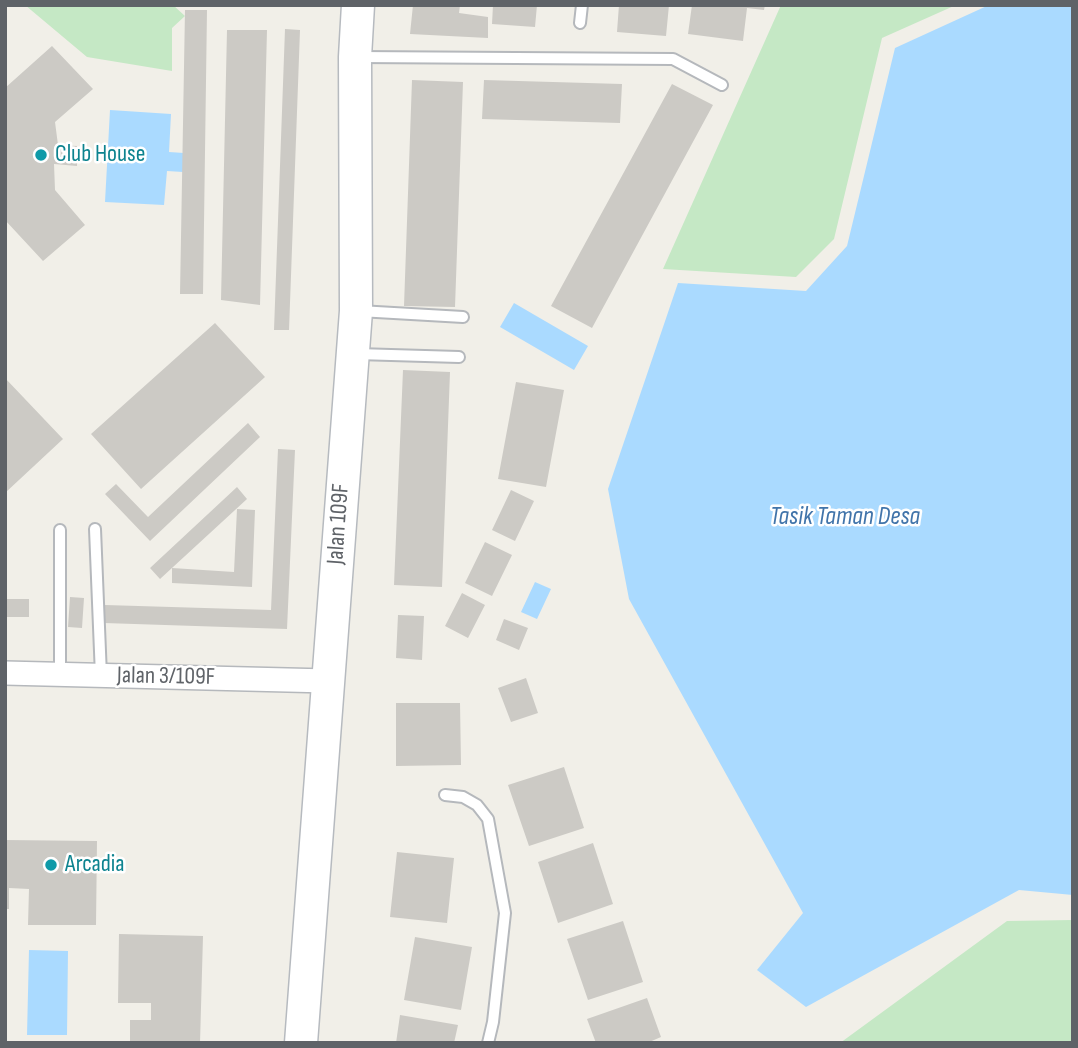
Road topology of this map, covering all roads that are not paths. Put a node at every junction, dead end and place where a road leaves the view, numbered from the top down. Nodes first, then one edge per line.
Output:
1 (358, 5) edge
2 (582, 5) edge
3 (580, 23) dead end
4 (355, 57) junction
5 (722, 85) dead end
6 (356, 311) junction
7 (463, 317) dead end
8 (352, 354) junction
9 (459, 357) dead end
10 (95, 529) dead end
11 (60, 530) dead end
12 (5, 674) edge
13 (60, 675) junction
14 (101, 676) junction
15 (328, 681) junction
16 (445, 795) dead end
17 (301, 1043) edge
18 (488, 1043) edge

1 - 4 street, Jalan 109F
2 - 3 lane
4 - 5 lane
4 - 6 street, Jalan 109F
6 - 7 lane
6 - 8 street, Jalan 109F
8 - 9 lane
8 - 15 street, Jalan 109F
10 - 14 lane
11 - 13 lane
12 - 13 street, Jalan 3/109F
13 - 14 street, Jalan 3/109F
14 - 15 street, Jalan 3/109F
15 - 17 street, Jalan 109F
16 - 18 lane

